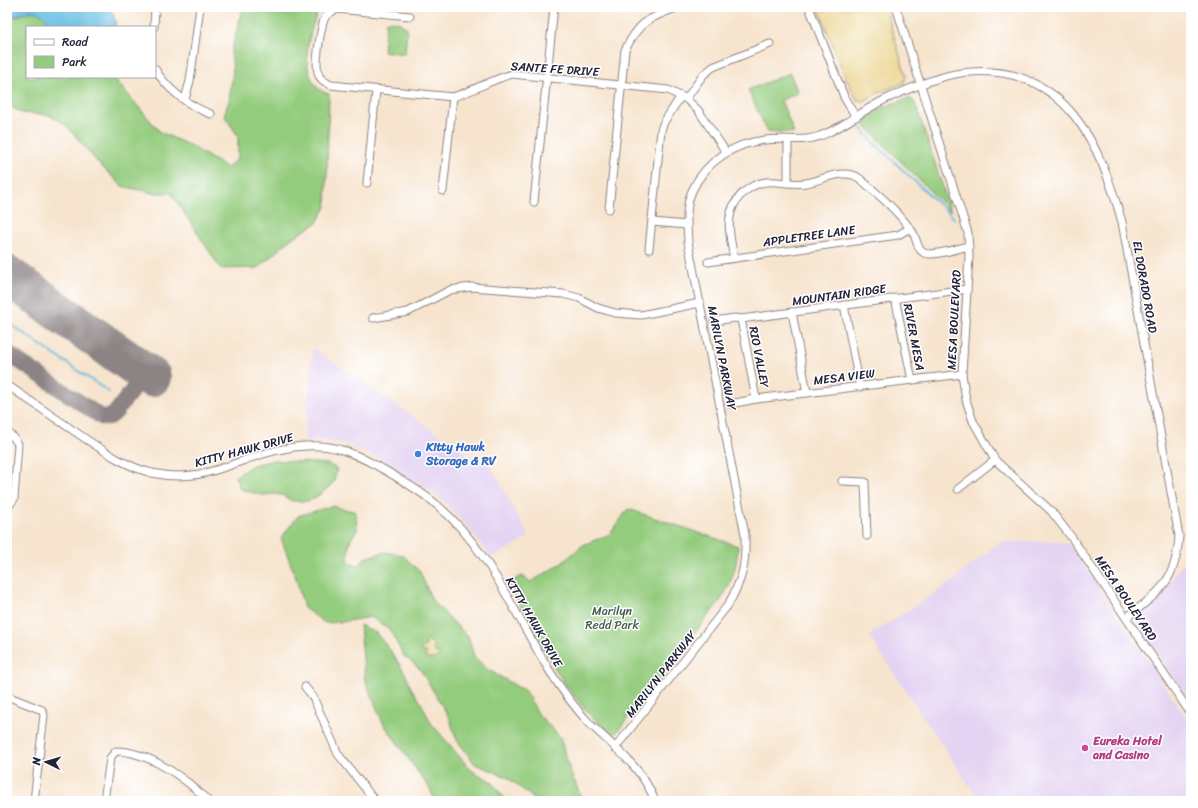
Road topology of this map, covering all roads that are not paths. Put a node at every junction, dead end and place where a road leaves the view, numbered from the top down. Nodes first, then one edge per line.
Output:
1 (156, 7) edge
2 (200, 7) edge
3 (554, 7) edge
4 (678, 7) edge
5 (809, 7) edge
6 (896, 7) edge
7 (381, 10) edge
8 (410, 16) dead end
9 (154, 26) edge
10 (770, 44) dead end
11 (156, 71) edge
12 (546, 77) junction
13 (621, 85) junction
14 (921, 86) junction
15 (376, 90) junction
16 (453, 97) junction
17 (684, 97) junction
18 (185, 99) junction
19 (211, 114) dead end
20 (856, 117) junction
21 (788, 141) junction
22 (726, 152) junction
23 (367, 183) dead end
24 (788, 184) junction
25 (443, 192) dead end
26 (534, 202) dead end
27 (609, 209) dead end
28 (652, 222) junction
29 (687, 225) junction
30 (910, 228) junction
31 (969, 246) junction
32 (649, 249) dead end
33 (734, 258) junction
34 (708, 262) dead end
35 (967, 289) junction
36 (895, 298) junction
37 (700, 303) junction
38 (844, 305) junction
39 (792, 312) junction
40 (373, 318) dead end
41 (741, 319) junction
42 (714, 321) dead end
43 (962, 374) junction
44 (912, 380) junction
45 (7, 385) edge
46 (860, 387) junction
47 (807, 393) junction
48 (756, 400) junction
49 (730, 404) dead end
50 (7, 432) edge
51 (995, 460) junction
52 (842, 481) dead end
53 (958, 489) dead end
54 (7, 508) edge
55 (867, 536) dead end
56 (1126, 618) junction
57 (305, 687) dead end
58 (7, 696) edge
59 (1191, 714) edge
60 (615, 748) junction
61 (34, 801) edge
62 (104, 801) edge
63 (208, 801) edge
64 (375, 801) edge
65 (655, 801) edge

1 - 9 street
2 - 18 street
3 - 12 street
4 - 13 street
5 - 20 street
6 - 14 street, MESA BOULEVARD
7 - 8 street
7 - 15 street, SANTE FE DRIVE
10 - 17 street
11 - 18 street
12 - 13 street, SANTE FE DRIVE
12 - 16 street, SANTE FE DRIVE
12 - 26 street
13 - 17 street, SANTE FE DRIVE
13 - 27 street
14 - 20 street, MARILYN PARKWAY
14 - 31 street, MESA BOULEVARD
14 - 56 street, EL DORADO ROAD
15 - 16 street, SANTE FE DRIVE
15 - 23 street
16 - 25 street
17 - 22 street, SANTE FE DRIVE
17 - 28 street
18 - 19 street
20 - 21 street, MARILYN PARKWAY
21 - 22 street, MARILYN PARKWAY
21 - 24 street
22 - 29 street, MARILYN PARKWAY
24 - 30 street
24 - 33 street
28 - 29 street
28 - 32 street
29 - 37 street, MARILYN PARKWAY
30 - 31 street
30 - 33 street, APPLETREE LANE
31 - 35 street, MESA BOULEVARD
33 - 34 street, APPLETREE LANE
35 - 36 street, MOUNTAIN RIDGE
35 - 43 street, MESA BOULEVARD
36 - 38 street, MOUNTAIN RIDGE
36 - 44 street, RIVER MESA
37 - 40 street
37 - 60 street, MARILYN PARKWAY
38 - 39 street, MOUNTAIN RIDGE
38 - 46 street
39 - 41 street, MOUNTAIN RIDGE
39 - 47 street
41 - 42 street, MOUNTAIN RIDGE
41 - 48 street, RIO VALLEY
43 - 44 street, MESA VIEW
43 - 51 street, MESA BOULEVARD
44 - 46 street, MESA VIEW
45 - 60 street, KITTY HAWK DRIVE
46 - 47 street, MESA VIEW
47 - 48 street, MESA VIEW
48 - 49 street, MESA VIEW
50 - 54 street
51 - 53 street
51 - 56 street, MESA BOULEVARD
52 - 55 street
56 - 59 street, MESA BOULEVARD
57 - 64 street
58 - 61 street
60 - 65 street, KITTY HAWK DRIVE
62 - 63 street

